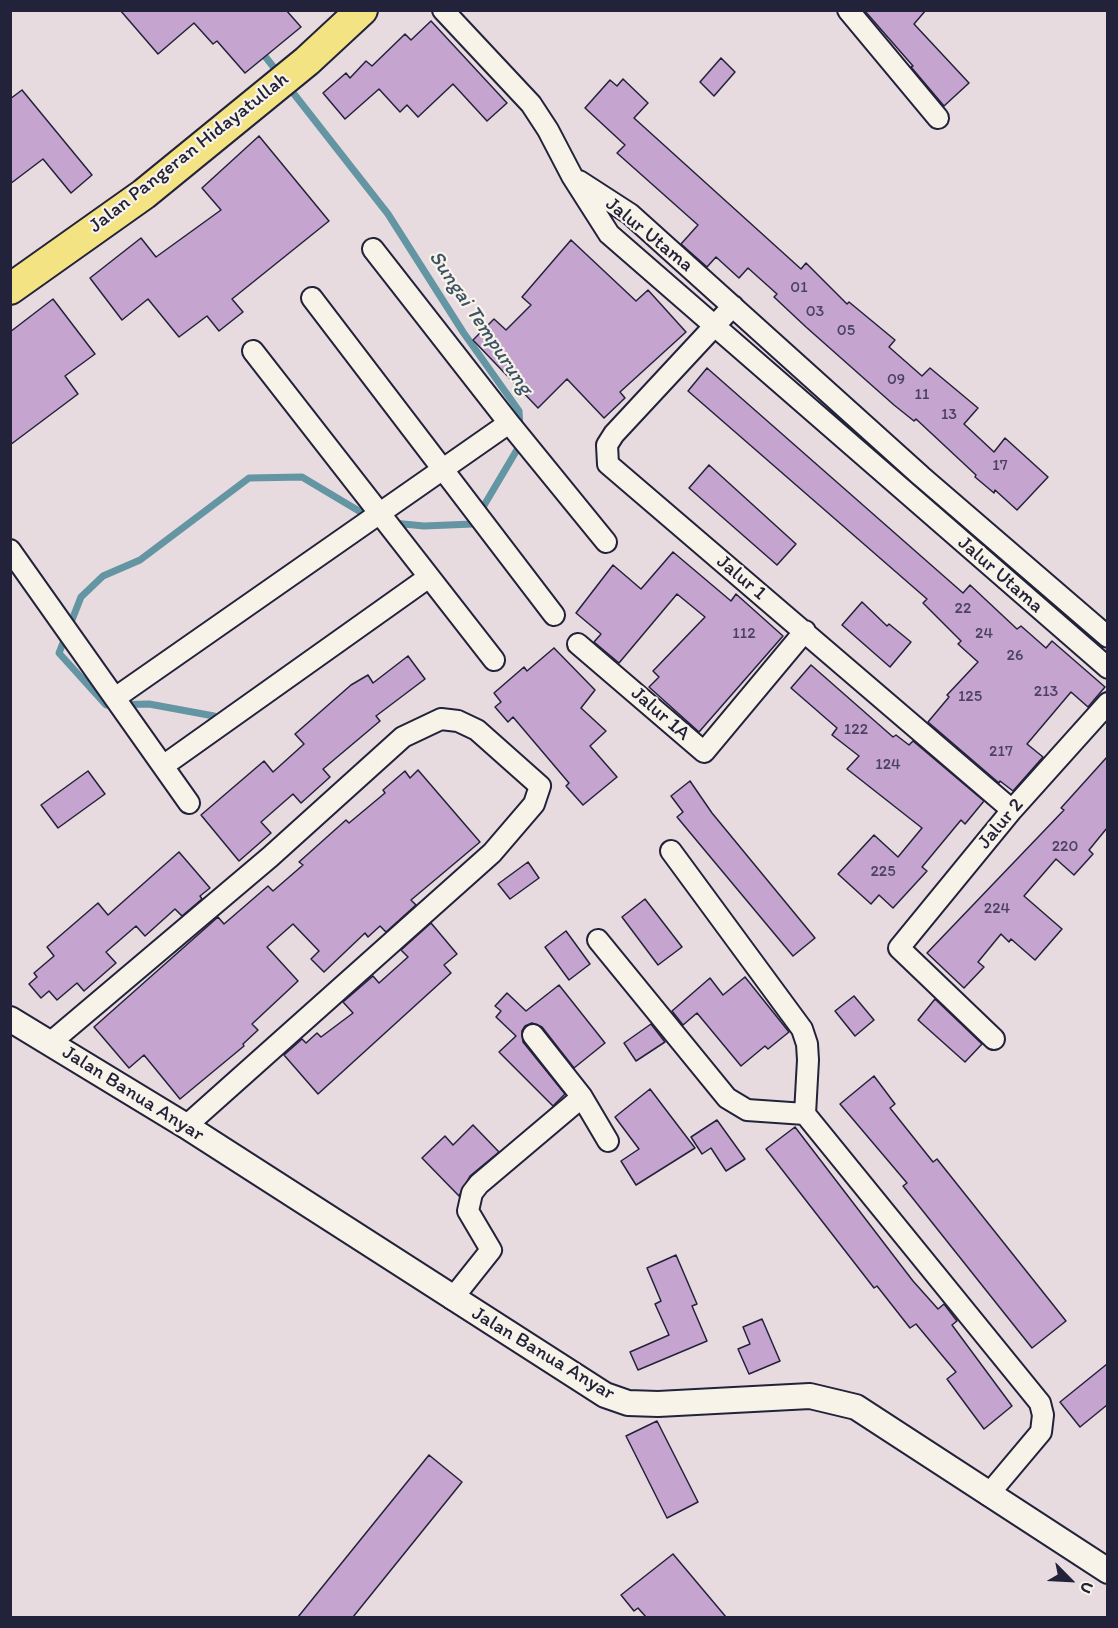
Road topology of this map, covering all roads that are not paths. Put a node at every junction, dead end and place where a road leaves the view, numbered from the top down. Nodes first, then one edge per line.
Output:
1 (362, 10) edge
2 (442, 10) edge
3 (848, 10) edge
4 (938, 118) dead end
5 (572, 176) junction
6 (373, 249) dead end
7 (10, 289) edge
8 (312, 298) dead end
9 (733, 306) junction
10 (716, 326) junction
11 (253, 351) dead end
12 (509, 423) junction
13 (444, 471) junction
14 (921, 476) junction
15 (906, 493) junction
16 (380, 514) junction
17 (606, 542) dead end
18 (10, 550) edge
19 (429, 577) junction
20 (554, 615) dead end
21 (805, 631) junction
22 (1107, 637) edge
23 (578, 644) dead end
24 (494, 660) dead end
25 (1107, 668) edge
26 (115, 698) junction
27 (1107, 703) edge
28 (163, 766) junction
29 (189, 802) dead end
30 (1012, 810) junction
31 (672, 851) dead end
32 (598, 940) dead end
33 (10, 1019) edge
34 (533, 1035) dead end
35 (994, 1039) dead end
36 (50, 1043) junction
37 (582, 1097) junction
38 (805, 1114) junction
39 (186, 1126) junction
40 (608, 1141) dead end
41 (452, 1299) junction
42 (988, 1495) junction
43 (1107, 1571) edge

1 - 7 main road, Jalan Pangeran Hidayatullah
2 - 5 street
3 - 4 street
5 - 9 street, Jalur Utama
5 - 10 street, Jalur Utama
6 - 12 street
8 - 13 street
9 - 10 street, Jalur 1
9 - 14 street, Jalur Utama
10 - 15 street, Jalur Utama
10 - 21 street, Jalur 1
11 - 16 street
12 - 13 street
12 - 17 street
13 - 16 street
13 - 20 street
14 - 15 street
14 - 22 street, Jalur Utama
15 - 25 street, Jalur Utama
16 - 19 street
16 - 26 street
18 - 26 street
19 - 24 street
19 - 28 street
21 - 23 street, Jalur 1A
21 - 30 street, Jalur 1
26 - 28 street
27 - 30 street, Jalur 2
28 - 29 street
30 - 35 street, Jalur 2
31 - 38 street
32 - 38 street
33 - 36 street, Jalan Banua Anyar
34 - 37 street
36 - 39 street, Jalan Banua Anyar
36 - 39 street
37 - 40 street
37 - 41 street
38 - 42 street
39 - 41 street, Jalan Banua Anyar
41 - 42 street, Jalan Banua Anyar
42 - 43 street, Jalan Banua Anyar

